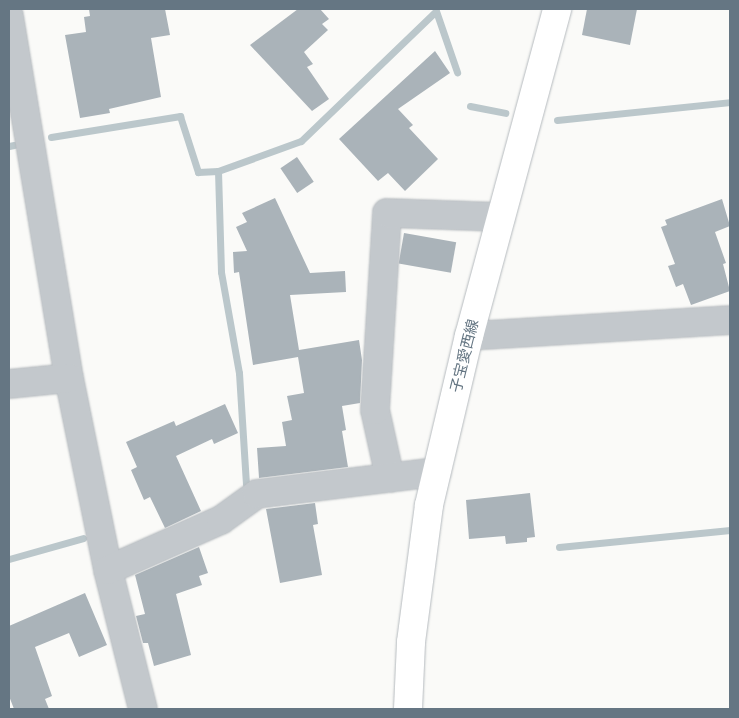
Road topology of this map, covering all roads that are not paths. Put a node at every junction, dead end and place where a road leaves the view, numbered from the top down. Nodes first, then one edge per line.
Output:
1 (557, 9) edge
2 (9, 16) edge
3 (501, 217) junction
4 (730, 320) edge
5 (469, 336) junction
6 (69, 378) junction
7 (9, 384) edge
8 (438, 472) junction
9 (390, 478) junction
10 (108, 570) junction
11 (143, 709) edge
12 (408, 709) edge

1 - 3 main road, 子宝愛西線
2 - 6 street
3 - 5 main road, 子宝愛西線
3 - 9 street
4 - 5 street
5 - 8 main road, 子宝愛西線
6 - 7 street
6 - 10 street
8 - 9 street
8 - 12 main road, 子宝愛西線
9 - 10 street
10 - 11 street

